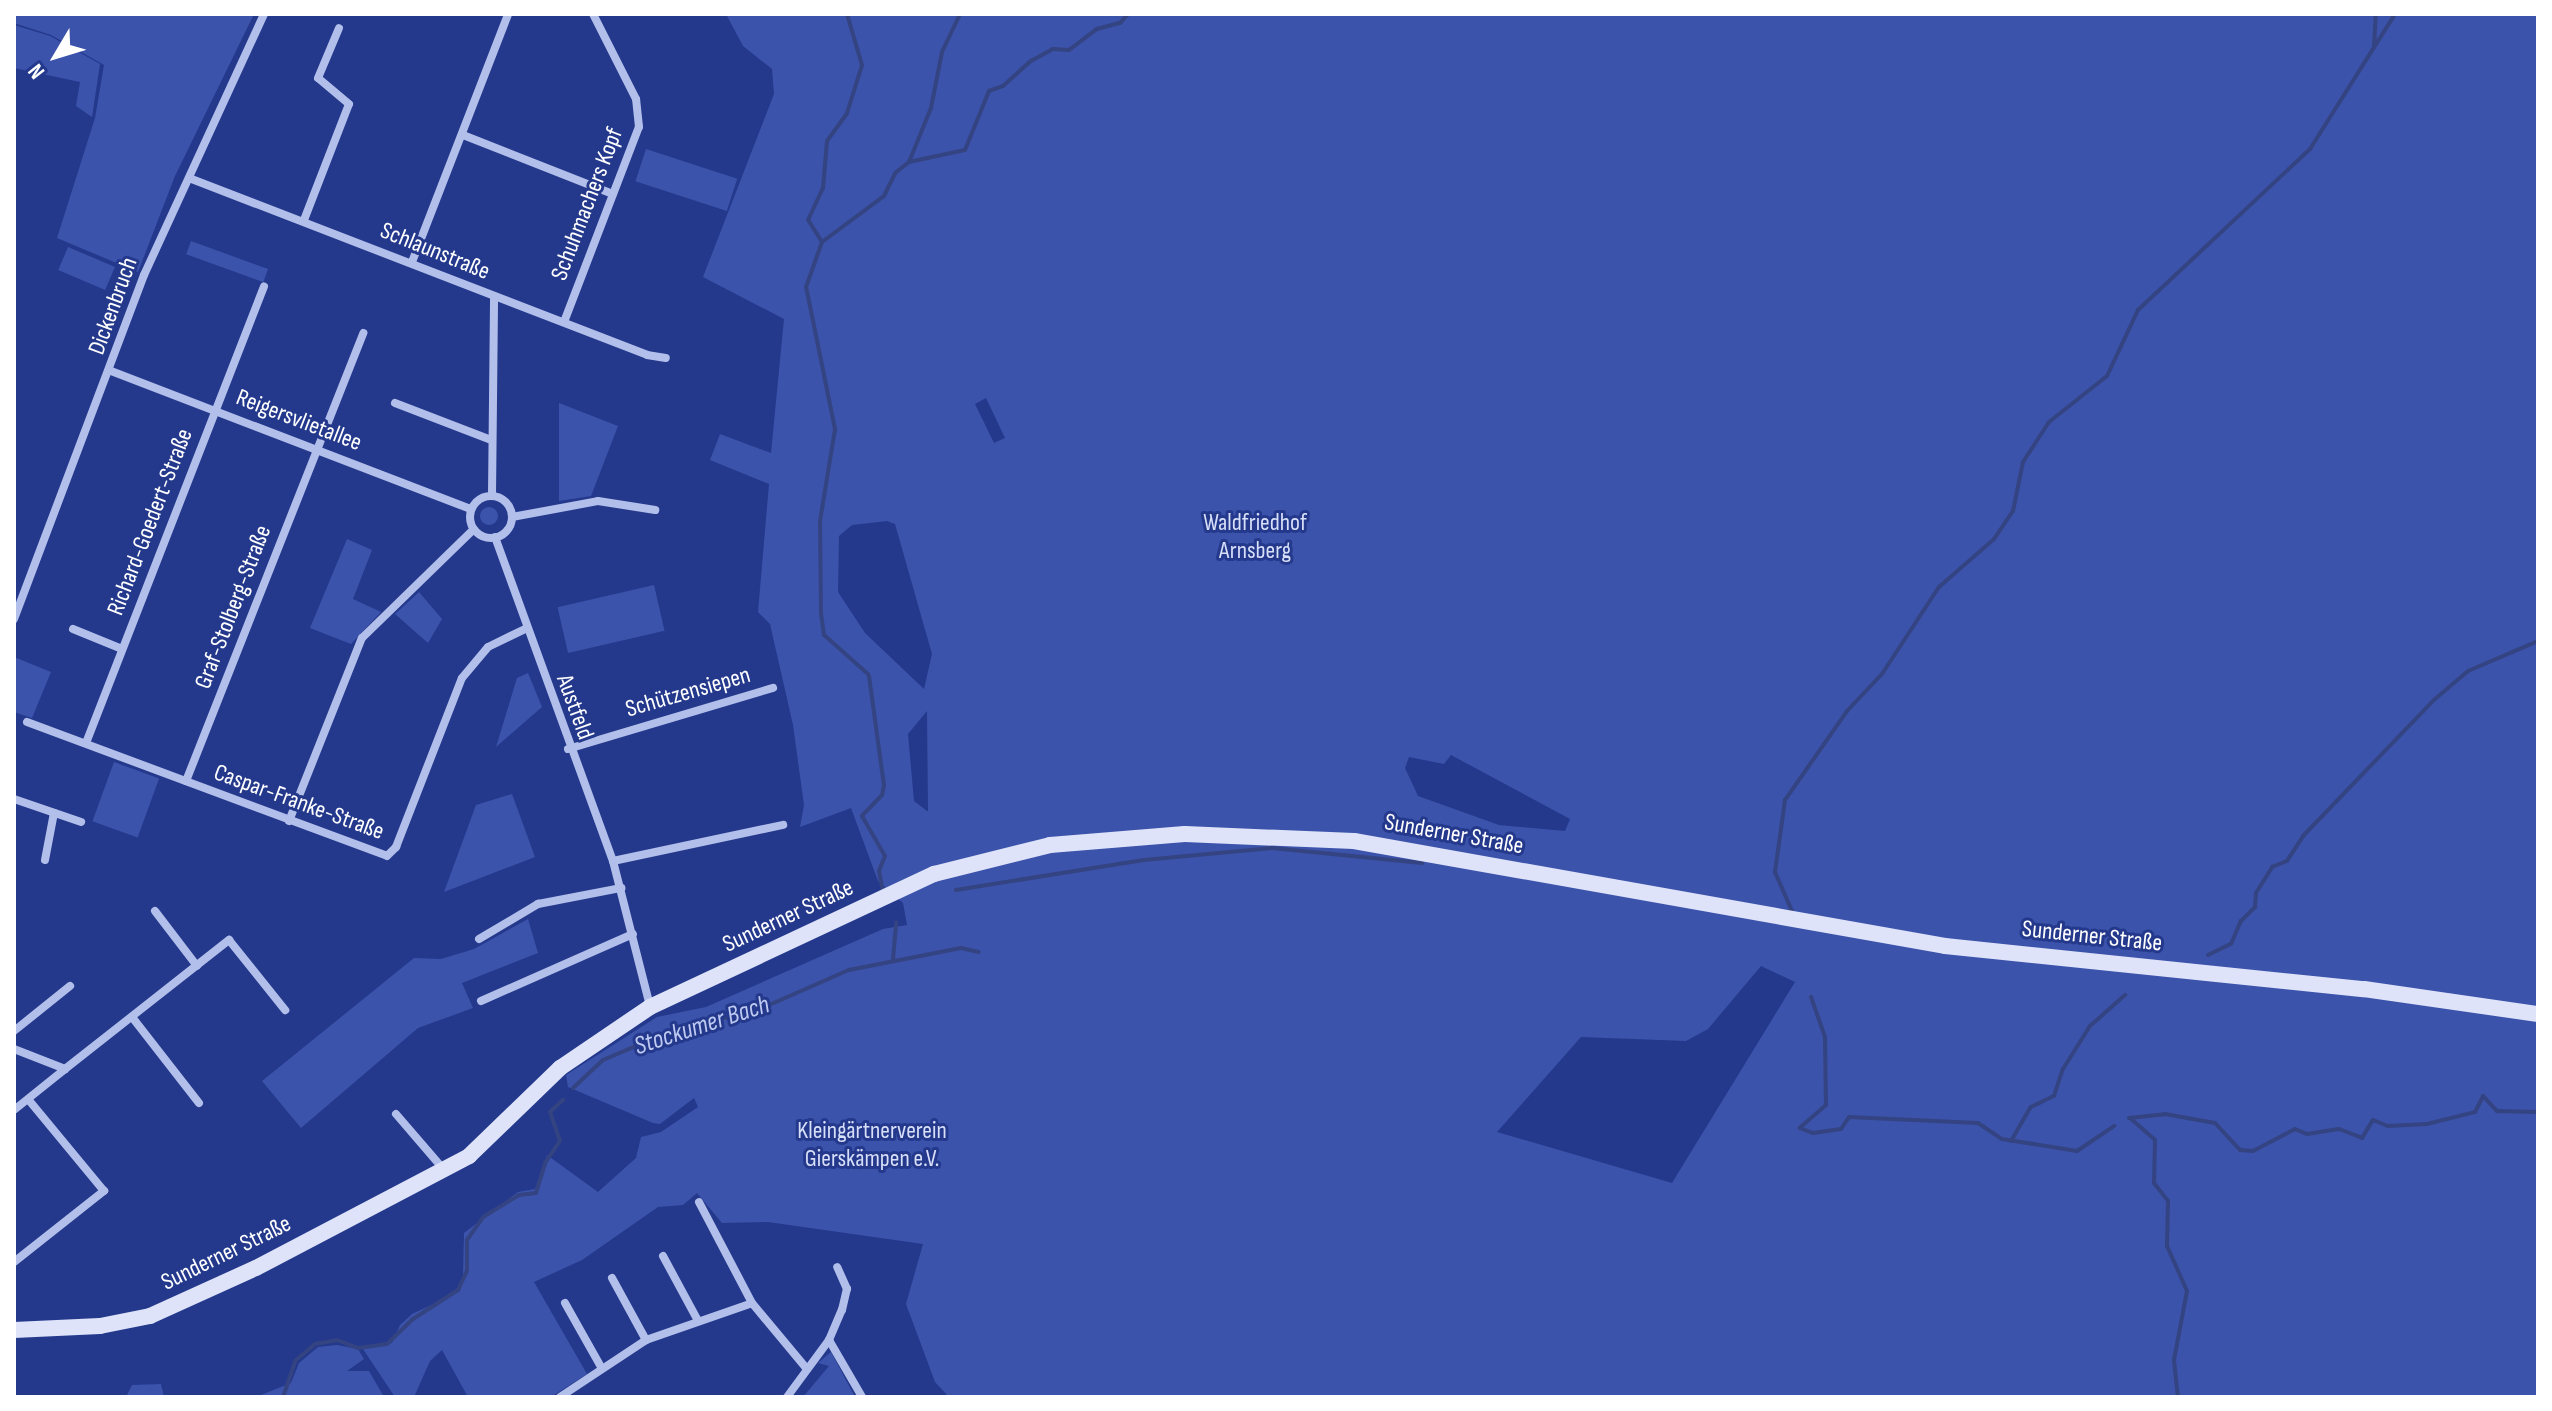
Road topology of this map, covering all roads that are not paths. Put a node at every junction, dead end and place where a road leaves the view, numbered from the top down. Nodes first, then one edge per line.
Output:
1 (264, 14) edge
2 (508, 14) edge
3 (593, 14) edge
4 (339, 28) dead end
5 (463, 135) junction
6 (189, 178) junction
7 (613, 194) junction
8 (304, 220) junction
9 (412, 262) junction
10 (264, 287) dead end
11 (494, 297) junction
12 (564, 322) junction
13 (363, 333) dead end
14 (666, 358) dead end
15 (111, 371) junction
16 (395, 403) dead end
17 (215, 409) junction
18 (489, 439) junction
19 (316, 448) junction
20 (492, 495) junction
21 (471, 509) junction
22 (655, 510) dead end
23 (512, 517) junction
24 (474, 529) junction
25 (495, 537) junction
26 (14, 619) edge
27 (73, 629) dead end
28 (525, 629) junction
29 (122, 649) junction
30 (773, 688) dead end
31 (27, 722) dead end
32 (86, 743) junction
33 (568, 749) junction
34 (186, 781) junction
35 (14, 799) edge
36 (54, 813) junction
37 (289, 821) junction
38 (81, 822) dead end
39 (783, 825) dead end
40 (45, 860) dead end
41 (613, 861) junction
42 (621, 888) junction
43 (155, 911) dead end
44 (633, 934) junction
45 (479, 939) dead end
46 (197, 966) junction
47 (70, 986) dead end
48 (481, 1001) dead end
49 (650, 1007) junction
50 (285, 1010) dead end
51 (2538, 1014) edge
52 (132, 1017) junction
53 (14, 1031) edge
54 (14, 1049) edge
55 (65, 1069) junction
56 (28, 1099) junction
57 (199, 1103) dead end
58 (14, 1110) edge
59 (396, 1114) dead end
60 (445, 1172) junction
61 (699, 1202) dead end
62 (663, 1256) dead end
63 (14, 1262) edge
64 (837, 1267) dead end
65 (612, 1278) dead end
66 (565, 1303) dead end
67 (752, 1303) junction
68 (697, 1319) junction
69 (14, 1330) edge
70 (646, 1340) junction
71 (829, 1340) junction
72 (601, 1367) junction
73 (807, 1369) junction
74 (560, 1397) edge
75 (787, 1397) edge
76 (862, 1397) edge

1 - 6 street, Dickenbruch
2 - 5 street
3 - 7 street, Schuhmachers Kopf
4 - 8 street
5 - 7 street
5 - 9 street
6 - 8 street, Schlaunstraße
6 - 15 street, Dickenbruch
7 - 12 street, Schuhmachers Kopf
8 - 9 street, Schlaunstraße
9 - 11 street, Schlaunstraße
10 - 17 street, Richard-Goedert-Straße
11 - 12 street, Schlaunstraße
11 - 18 street
12 - 14 street, Schlaunstraße
13 - 19 street, Graf-Stolberg-Straße
15 - 17 street, Reigersvlietallee
15 - 26 street, Dickenbruch
16 - 18 street
17 - 19 street, Reigersvlietallee
17 - 29 street, Richard-Goedert-Straße
18 - 20 street
19 - 21 street, Reigersvlietallee
19 - 34 street, Graf-Stolberg-Straße
20 - 21 street
20 - 23 street
21 - 24 street
22 - 23 street
23 - 25 street
24 - 25 street
24 - 37 street
25 - 28 street, Austfeld
27 - 29 street, Richard-Goedert-Straße
28 - 33 street, Austfeld
28 - 37 street, Caspar-Franke-Straße
29 - 32 street, Richard-Goedert-Straße
30 - 33 street, Schützensiepen
31 - 32 street, Caspar-Franke-Straße
32 - 34 street, Caspar-Franke-Straße
33 - 41 street, Austfeld
34 - 37 street, Caspar-Franke-Straße
35 - 36 street
36 - 38 street
36 - 40 street
39 - 41 street
41 - 42 street, Austfeld
42 - 44 street, Austfeld
42 - 45 street
43 - 46 street
44 - 48 street
44 - 49 street, Austfeld
46 - 50 street
46 - 52 street
47 - 53 street
49 - 51 main road, Sunderner Straße
49 - 60 main road, Sunderner Straße
52 - 55 street
52 - 57 street
54 - 55 street
55 - 56 street
56 - 58 street
56 - 63 street
59 - 60 street
60 - 69 main road, Sunderner Straße
61 - 67 street
62 - 68 street
64 - 71 street
65 - 70 street
66 - 72 street
67 - 68 street
67 - 73 street
68 - 70 street
70 - 72 street
71 - 73 street
71 - 76 street
72 - 74 street
73 - 75 street

